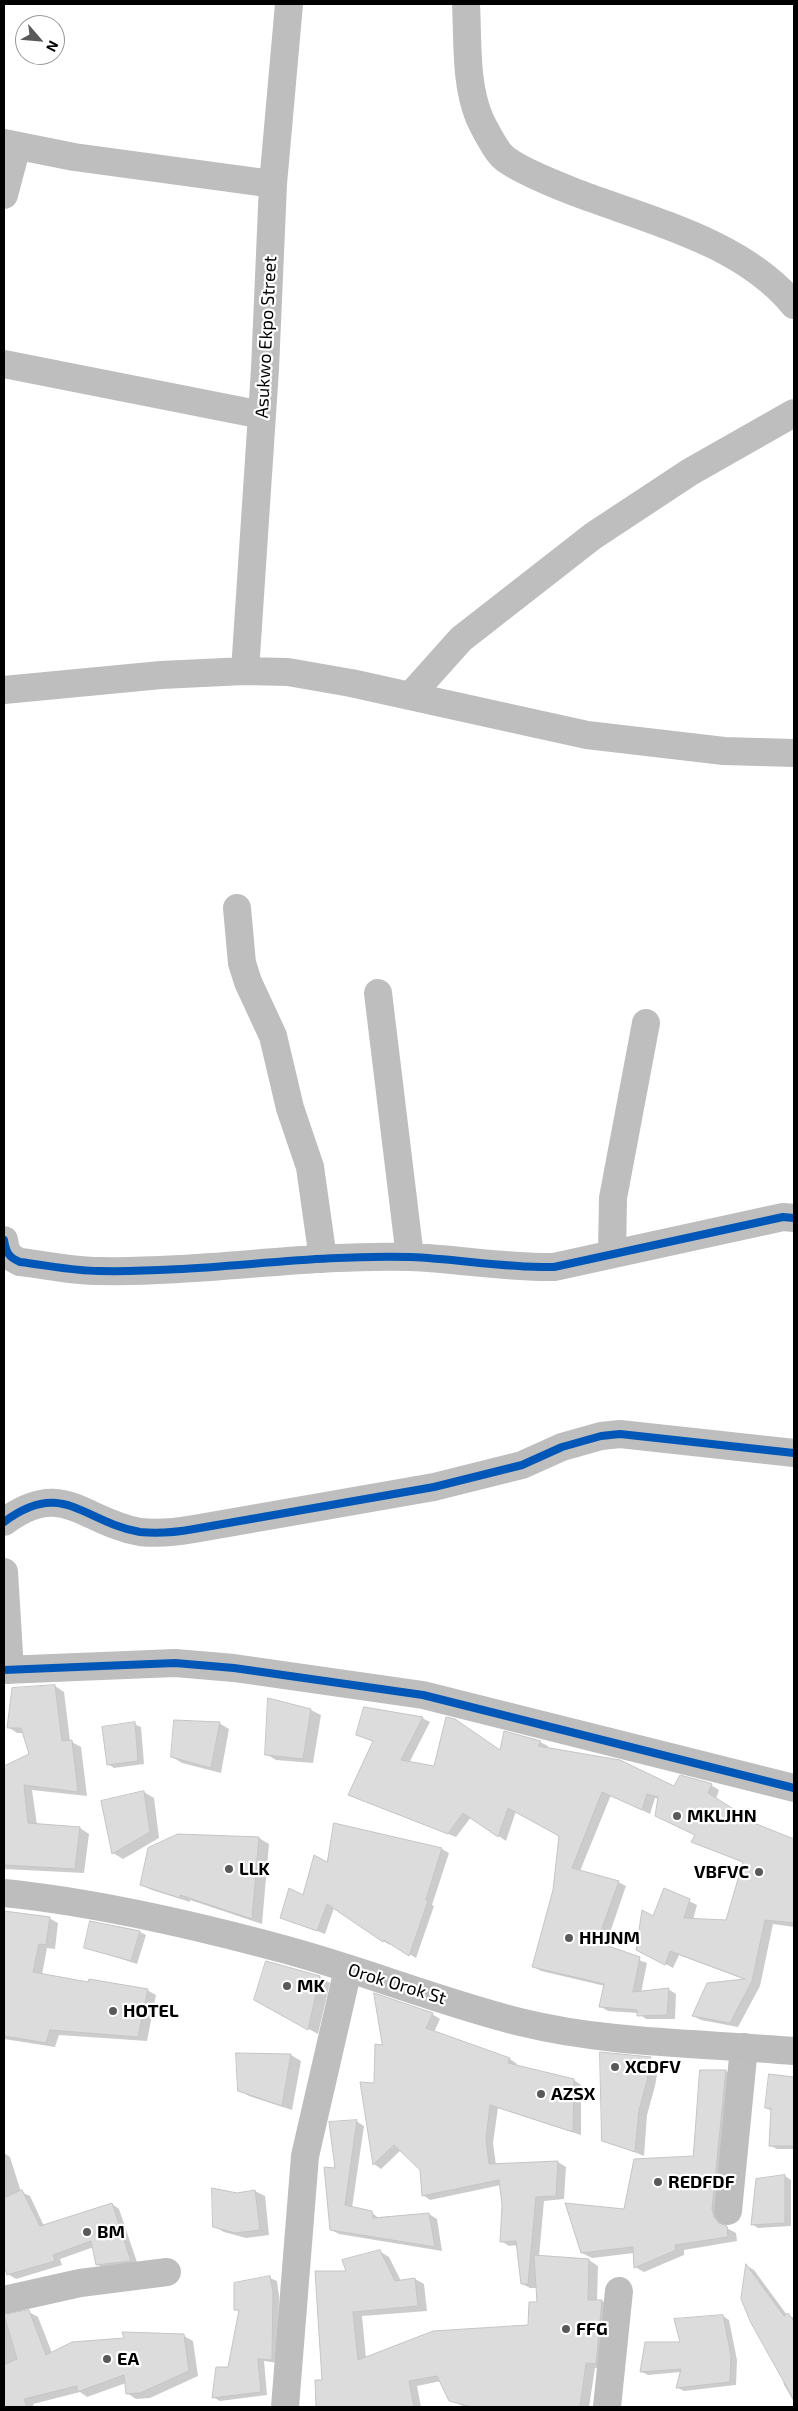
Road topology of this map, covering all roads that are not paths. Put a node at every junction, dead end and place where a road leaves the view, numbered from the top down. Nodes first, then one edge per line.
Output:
1 (289, 4) edge
2 (466, 4) edge
3 (10, 145) edge
4 (274, 184) junction
5 (4, 195) edge
6 (794, 305) edge
7 (4, 364) edge
8 (794, 413) edge
9 (262, 415) junction
10 (245, 671) junction
11 (4, 690) edge
12 (410, 696) junction
13 (794, 753) edge
14 (237, 908) dead end
15 (378, 994) dead end
16 (646, 1023) dead end
17 (794, 1218) edge
18 (4, 1240) edge
19 (612, 1254) junction
20 (410, 1257) junction
21 (323, 1260) junction
22 (794, 1452) edge
23 (4, 1522) edge
24 (4, 1572) edge
25 (7, 1670) edge
26 (794, 1788) edge
27 (4, 1893) edge
28 (348, 1969) junction
29 (744, 2047) junction
30 (794, 2051) edge
31 (728, 2211) dead end
32 (167, 2272) dead end
33 (619, 2292) dead end
34 (4, 2300) edge
35 (285, 2407) edge
36 (607, 2407) edge

1 - 4 street, Asukwo Ekpo Street
2 - 6 street
3 - 4 street
3 - 5 street
4 - 9 street, Asukwo Ekpo Street
7 - 9 street
8 - 12 street
9 - 10 street, Asukwo Ekpo Street
10 - 11 street
10 - 12 street
12 - 13 street
14 - 21 street
15 - 20 street
16 - 19 street
17 - 19 street
18 - 21 street
19 - 20 street
20 - 21 street
22 - 23 street
24 - 25 street
25 - 26 street
27 - 28 main road, Orok Orok St
28 - 29 main road, Orok Orok St
28 - 35 street
29 - 30 main road, Orok Orok St
29 - 31 street
32 - 34 street
33 - 36 street

